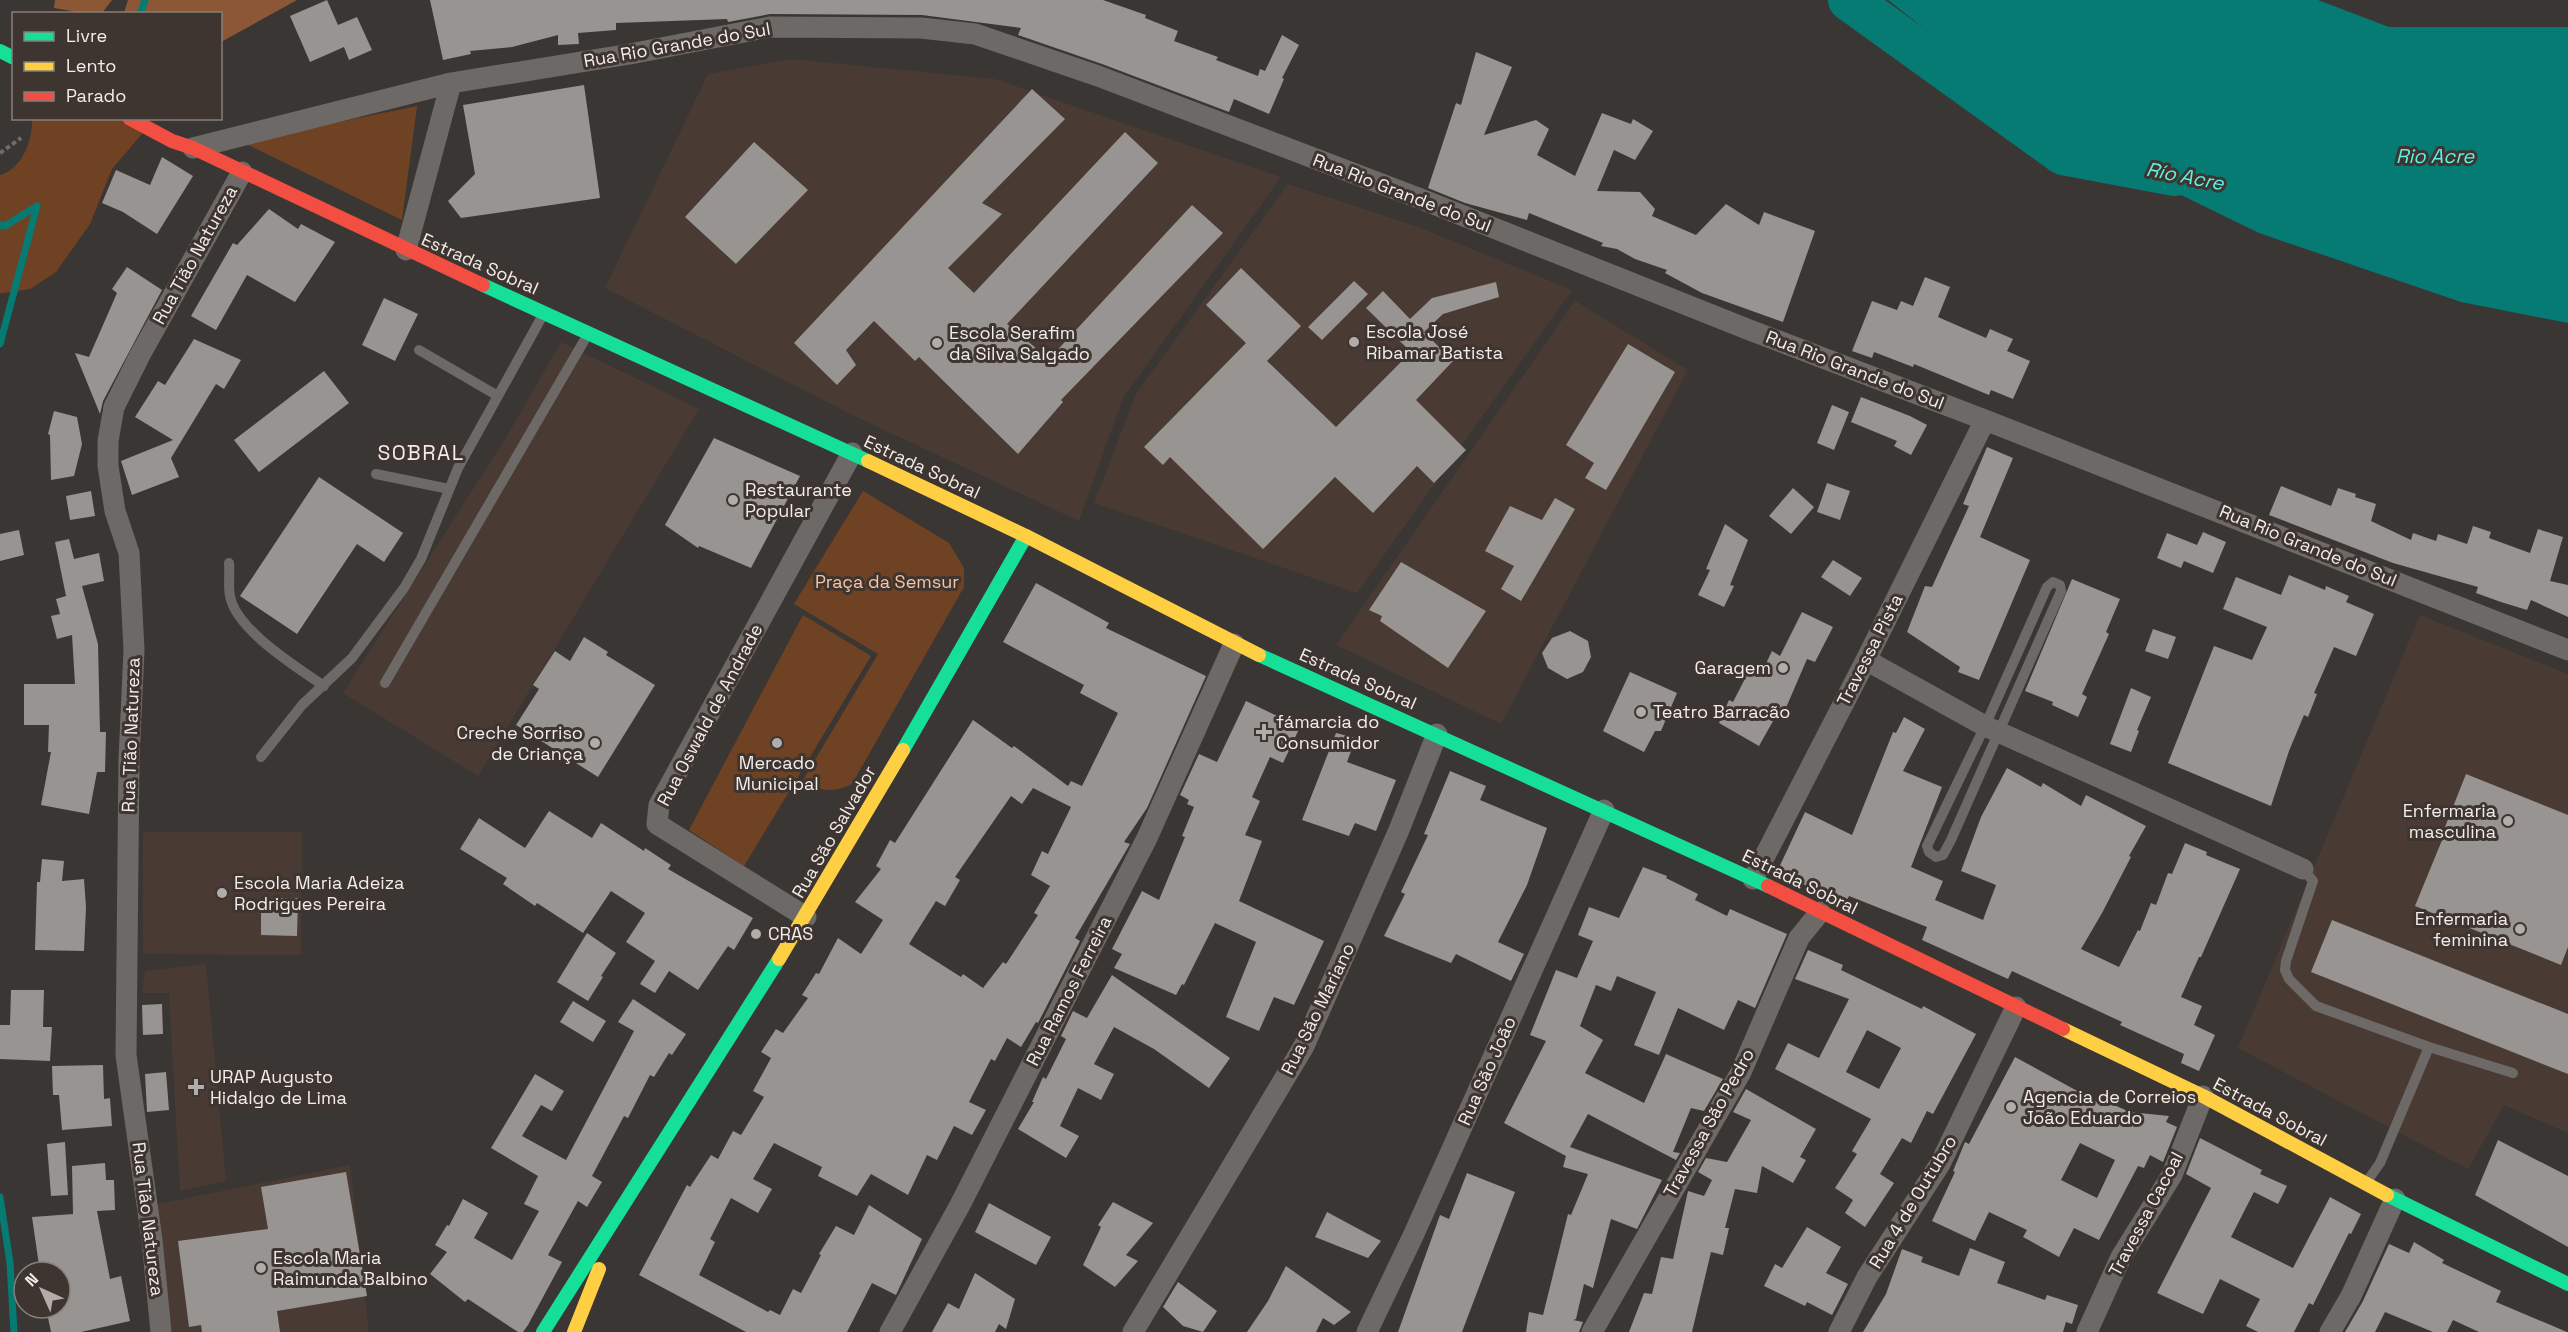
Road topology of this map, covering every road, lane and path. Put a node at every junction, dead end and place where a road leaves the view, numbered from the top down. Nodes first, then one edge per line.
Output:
1 (451, 83) junction
2 (133, 120) edge
3 (21, 138) dead end
4 (193, 148) junction
5 (0, 153) edge
6 (242, 172) junction
7 (406, 250) junction
8 (545, 313) junction
9 (588, 333) junction
10 (419, 350) dead end
11 (498, 396) junction
12 (1985, 420) junction
13 (852, 453) junction
14 (376, 474) dead end
15 (449, 489) junction
16 (1026, 536) junction
17 (229, 563) dead end
18 (1234, 644) junction
19 (2568, 650) edge
20 (1866, 660) junction
21 (385, 684) dead end
22 (324, 686) junction
23 (1993, 729) junction
24 (1437, 734) junction
25 (261, 757) dead end
26 (1604, 810) junction
27 (2303, 869) joint
28 (1753, 879) junction
29 (1820, 912) junction
30 (806, 917) junction
31 (2016, 1007) junction
32 (2429, 1047) junction
33 (2513, 1073) dead end
34 (2203, 1096) junction
35 (2366, 1183) junction
36 (2395, 1199) junction
37 (626, 1202) junction
38 (2568, 1284) edge
39 (161, 1332) edge
40 (543, 1332) edge
41 (574, 1332) edge
42 (890, 1332) edge
43 (1133, 1332) edge
44 (1367, 1332) edge
45 (1592, 1332) edge
46 (1839, 1332) edge
47 (2087, 1332) edge
48 (2330, 1332) edge

1 - 4 street, Rua Rio Grande do Sul
1 - 7 street
1 - 12 street, Rua Rio Grande do Sul
2 - 4 street, Estrada Sobral
3 - 5 path
4 - 6 street, Estrada Sobral
6 - 7 street, Estrada Sobral
6 - 39 street, Rua Tião Natureza
7 - 8 street, Estrada Sobral
8 - 9 street, Estrada Sobral
8 - 11 lane
9 - 13 street, Estrada Sobral
9 - 21 lane
10 - 11 lane
11 - 15 lane
12 - 19 street, Rua Rio Grande do Sul
12 - 20 street, Travessa Pista
13 - 16 street, Estrada Sobral
13 - 30 street, Rua Oswald de Andrade
14 - 15 lane
15 - 22 lane
16 - 18 street, Estrada Sobral
16 - 30 street, Rua São Salvador
17 - 22 lane
18 - 24 street, Estrada Sobral
18 - 42 street, Rua Ramos Ferreira
20 - 23 street
20 - 28 street, Travessa Pista
22 - 25 lane
23 - 23 lane
23 - 23 lane
23 - 27 street
24 - 26 street, Estrada Sobral
24 - 43 street, Rua São Mariano
26 - 28 street, Estrada Sobral
26 - 44 street, Rua São João
27 - 32 lane
28 - 29 street, Estrada Sobral
29 - 31 street, Estrada Sobral
29 - 45 street, Travessa São Pedro
30 - 37 street, Rua São Salvador
31 - 34 street, Estrada Sobral
31 - 46 street, Rua 4 de Outubro
32 - 33 lane
32 - 35 lane
34 - 35 street, Estrada Sobral
34 - 47 street, Travessa Cacoal
35 - 36 street, Estrada Sobral
36 - 38 street, Estrada Sobral
36 - 48 street
37 - 40 street
37 - 41 street

